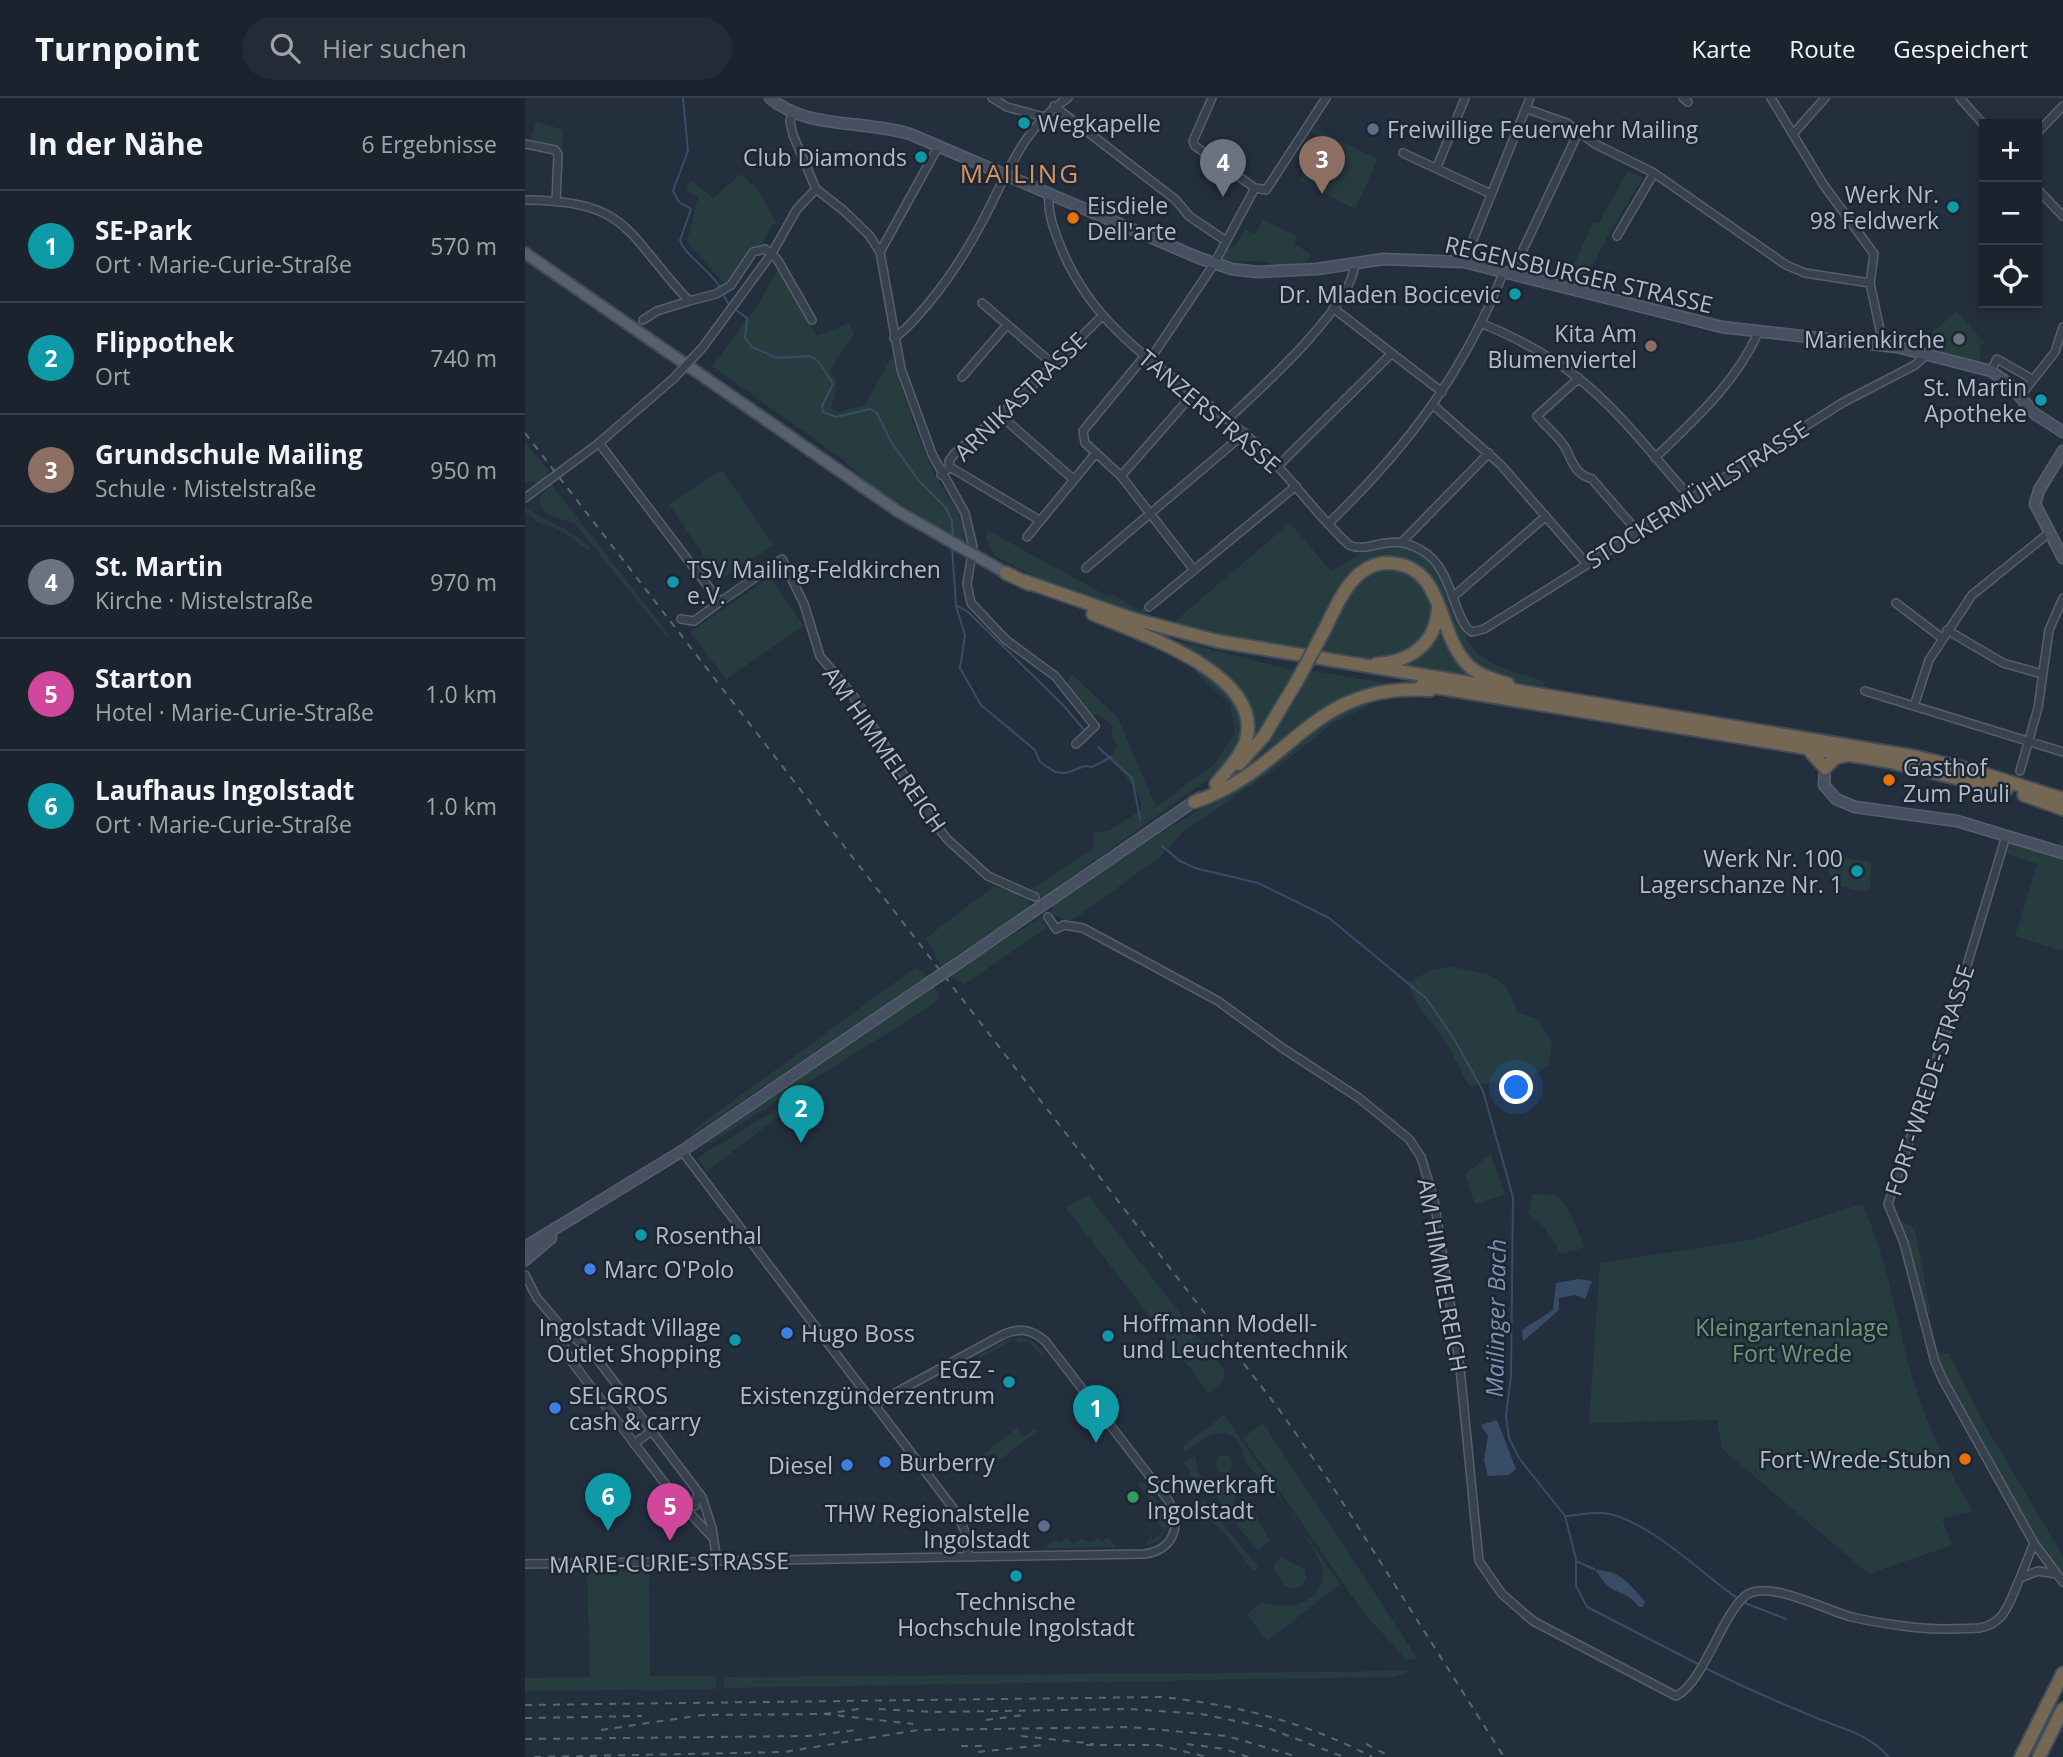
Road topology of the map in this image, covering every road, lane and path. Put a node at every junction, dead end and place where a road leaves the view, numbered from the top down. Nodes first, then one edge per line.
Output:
1 (770, 98) edge
2 (992, 98) edge
3 (1068, 98) edge
4 (1212, 98) edge
5 (1326, 98) edge
6 (1465, 98) edge
7 (1530, 98) edge
8 (1771, 98) edge
9 (1825, 98) edge
10 (1960, 98) edge
11 (1055, 106) junction
12 (2063, 106) edge
13 (1528, 109) junction
14 (792, 113) junction
15 (1044, 117) junction
16 (1979, 119) edge
17 (2042, 128) edge
18 (1579, 131) junction
19 (1793, 134) junction
20 (525, 144) edge
21 (938, 147) junction
22 (1403, 153) dead end
23 (1437, 167) junction
24 (1654, 173) junction
25 (1005, 175) junction
26 (1255, 188) junction
27 (816, 190) junction
28 (1049, 194) junction
29 (1492, 194) junction
30 (2042, 194) edge
31 (525, 200) edge
32 (556, 202) junction
33 (2063, 216) edge
34 (1617, 236) dead end
35 (1226, 241) junction
36 (880, 252) junction
37 (772, 253) junction
38 (525, 254) edge
39 (1464, 262) junction
40 (1355, 263) junction
41 (1214, 264) junction
42 (1508, 272) junction
43 (1870, 283) junction
44 (689, 300) junction
45 (982, 303) dead end
46 (1333, 309) junction
47 (1101, 317) junction
48 (643, 320) dead end
49 (812, 320) dead end
50 (1483, 324) junction
51 (1007, 325) junction
52 (2063, 327) edge
53 (1758, 333) junction
54 (894, 338) junction
55 (1883, 344) junction
56 (2059, 352) edge
57 (1391, 354) junction
58 (1926, 355) junction
59 (1147, 359) junction
60 (1054, 365) junction
61 (1991, 371) junction
62 (962, 377) dead end
63 (1579, 378) junction
64 (2032, 379) junction
65 (1442, 392) junction
66 (1193, 394) junction
67 (2020, 396) junction
68 (1433, 405) junction
69 (1000, 415) junction
70 (1228, 419) junction
71 (2063, 432) edge
72 (1245, 433) junction
73 (600, 443) junction
74 (2063, 451) edge
75 (1096, 453) junction
76 (1489, 453) junction
77 (1655, 458) junction
78 (1279, 465) junction
79 (950, 467) junction
80 (941, 475) junction
81 (1121, 476) junction
82 (1073, 479) junction
83 (1296, 486) junction
84 (526, 497) edge
85 (1690, 497) junction
86 (1151, 512) junction
87 (1545, 517) junction
88 (1039, 520) junction
89 (1329, 523) junction
90 (1637, 531) junction
91 (2049, 533) junction
92 (1027, 537) dead end
93 (1402, 542) junction
94 (973, 557) junction
95 (2063, 558) edge
96 (1586, 564) junction
97 (1086, 568) dead end
98 (1194, 570) junction
99 (1006, 573) joint
100 (1024, 581) junction
101 (1454, 596) junction
102 (2063, 598) edge
103 (720, 602) junction
104 (1896, 603) dead end
105 (1438, 604) junction
106 (1149, 607) dead end
107 (1083, 610) junction
108 (681, 619) dead end
109 (1947, 630) junction
110 (1942, 638) junction
111 (1350, 665) junction
112 (2042, 674) junction
113 (1865, 691) dead end
114 (1462, 692) junction
115 (1578, 702) junction
116 (1914, 706) junction
117 (2030, 742) junction
118 (1076, 744) dead end
119 (1806, 748) junction
120 (2063, 752) edge
121 (1848, 755) junction
122 (1825, 768) junction
123 (2020, 771) dead end
124 (1216, 785) junction
125 (2063, 799) edge
126 (1194, 802) junction
127 (2063, 810) edge
128 (2006, 835) junction
129 (2063, 852) edge
130 (1035, 897) dead end
131 (1048, 917) dead end
132 (682, 1151) junction
133 (670, 1158) junction
134 (525, 1247) edge
135 (525, 1261) edge
136 (525, 1275) edge
137 (525, 1288) edge
138 (537, 1298) junction
139 (554, 1321) junction
140 (595, 1356) junction
141 (575, 1366) junction
142 (875, 1404) junction
143 (651, 1431) junction
144 (634, 1444) junction
145 (698, 1492) junction
146 (676, 1498) junction
147 (713, 1539) junction
148 (2034, 1543) junction
149 (968, 1556) junction
150 (717, 1561) junction
151 (525, 1564) edge
152 (2056, 1574) junction
153 (2020, 1578) junction
154 (2063, 1582) edge
155 (2063, 1673) edge
156 (2063, 1709) edge
157 (2021, 1757) edge
158 (2039, 1757) edge

1 - 14 street, REGENSBURGER STRASSE
2 - 15 street
3 - 11 street
4 - 26 street
5 - 26 street
6 - 23 street
7 - 13 street
8 - 19 street
9 - 19 street
10 - 16 street
11 - 15 street
11 - 35 street
12 - 17 street
13 - 18 street
13 - 29 street
14 - 21 street, REGENSBURGER STRASSE
14 - 27 street
15 - 25 street
18 - 24 street
18 - 42 street
19 - 43 street
20 - 32 street
21 - 25 street, REGENSBURGER STRASSE
21 - 36 street
22 - 23 street
23 - 29 street
24 - 34 street
24 - 43 street
25 - 28 street, REGENSBURGER STRASSE
25 - 54 street
26 - 35 street
27 - 36 street
27 - 37 street
28 - 41 street, REGENSBURGER STRASSE
28 - 47 street, TANZERSTRASSE
29 - 39 street
30 - 33 street
31 - 32 street
32 - 44 street
35 - 41 street
36 - 54 street
37 - 44 street
37 - 49 street
37 - 73 street, bridge
38 - 94 main road
39 - 40 street, REGENSBURGER STRASSE
39 - 42 street, REGENSBURGER STRASSE
40 - 41 street, REGENSBURGER STRASSE
40 - 46 street
41 - 59 street
42 - 50 street
42 - 53 street, REGENSBURGER STRASSE
43 - 55 street
44 - 48 street
45 - 51 street
46 - 57 street
46 - 70 street
47 - 59 street, TANZERSTRASSE
47 - 60 street, ARNIKASTRASSE
50 - 63 street
50 - 65 street
51 - 60 street
51 - 62 street
52 - 56 street
53 - 55 street, REGENSBURGER STRASSE
53 - 77 street
54 - 80 street
55 - 58 street, REGENSBURGER STRASSE
56 - 64 street
57 - 65 street
57 - 78 street
58 - 61 street, REGENSBURGER STRASSE
58 - 85 street, STOCKERMÜHLSTRASSE
59 - 66 street, TANZERSTRASSE
59 - 75 street
60 - 69 street, ARNIKASTRASSE
61 - 64 street
61 - 67 street
63 - 77 street
63 - 90 street
64 - 67 street
65 - 68 street
66 - 70 street, TANZERSTRASSE
66 - 81 street
67 - 71 street
68 - 76 street
68 - 89 street
69 - 79 street, ARNIKASTRASSE
69 - 82 street
70 - 72 street, TANZERSTRASSE
72 - 78 street, TANZERSTRASSE
72 - 86 street
73 - 84 street
73 - 103 street
74 - 91 street
75 - 81 street
75 - 82 street
76 - 87 street
76 - 93 street
77 - 85 street
78 - 83 street, TANZERSTRASSE
79 - 80 street, ARNIKASTRASSE
79 - 88 street
80 - 94 street
81 - 86 street
82 - 88 street
83 - 89 street, TANZERSTRASSE
83 - 98 street
85 - 90 street, STOCKERMÜHLSTRASSE
86 - 97 street
86 - 98 street
87 - 96 street
87 - 101 street
88 - 92 street
89 - 93 street, TANZERSTRASSE
90 - 96 street, STOCKERMÜHLSTRASSE
91 - 95 street
91 - 109 street
93 - 101 street
94 - 99 main road
94 - 118 street
96 - 101 street, STOCKERMÜHLSTRASSE
98 - 106 street
99 - 100 highway
100 - 107 highway
100 - 111 highway
102 - 112 street
103 - 108 street
103 - 130 street, AM HIMMELREICH
104 - 110 street
105 - 111 highway
105 - 115 highway
105 - 124 highway, bridge
107 - 114 highway
107 - 124 highway
109 - 110 street
109 - 112 street
110 - 116 street
111 - 115 highway
112 - 117 street
113 - 116 street
114 - 119 highway
114 - 126 highway
115 - 125 highway
116 - 117 street
117 - 120 street
117 - 123 street
119 - 121 highway
119 - 122 highway
121 - 122 highway
121 - 127 highway
122 - 128 street
124 - 126 street
126 - 132 street, bridge
128 - 129 street
128 - 148 street, FORT-WREDE-STRASSE
131 - 153 street, AM HIMMELREICH
132 - 133 street
132 - 142 street
133 - 134 street
133 - 135 street
136 - 138 street
137 - 138 street
138 - 139 street
139 - 140 street
139 - 141 street
140 - 141 street
140 - 143 street
141 - 144 street
142 - 149 street
142 - 149 street, MARIE-CURIE-STRASSE
143 - 144 street
143 - 145 street
144 - 146 street
145 - 146 street
145 - 147 street
146 - 147 street
147 - 150 street
148 - 152 street, FORT-WREDE-STRASSE
148 - 153 street
149 - 150 street, MARIE-CURIE-STRASSE
150 - 151 street, MARIE-CURIE-STRASSE
152 - 153 street
152 - 154 street, FORT-WREDE-STRASSE
155 - 157 highway
156 - 158 highway

